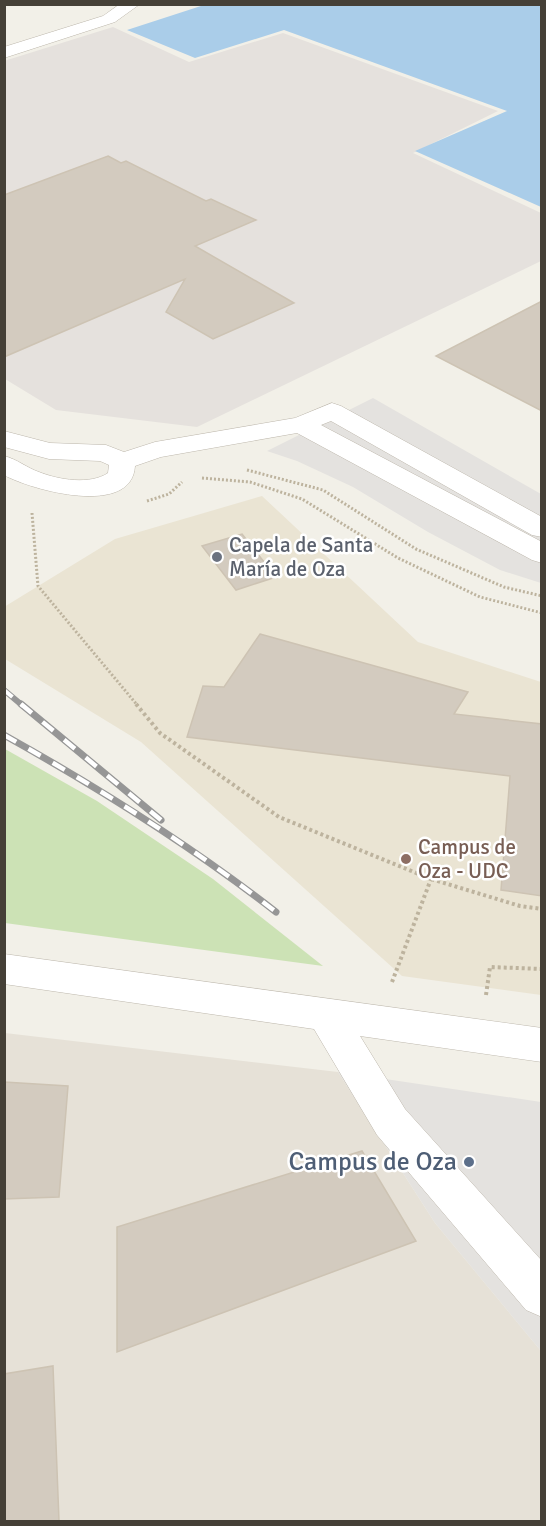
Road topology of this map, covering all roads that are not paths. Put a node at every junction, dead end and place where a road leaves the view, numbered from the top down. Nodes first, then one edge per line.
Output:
1 (132, 4) edge
2 (4, 53) edge
3 (300, 425) junction
4 (4, 439) edge
5 (122, 462) junction
6 (4, 464) edge
7 (542, 530) edge
8 (542, 554) edge
9 (4, 969) edge
10 (326, 1014) junction
11 (542, 1045) edge
12 (542, 1295) edge

1 - 2 street
3 - 5 street
3 - 7 street
3 - 8 street
4 - 5 street
5 - 6 street
9 - 10 street
10 - 11 street
10 - 12 street

